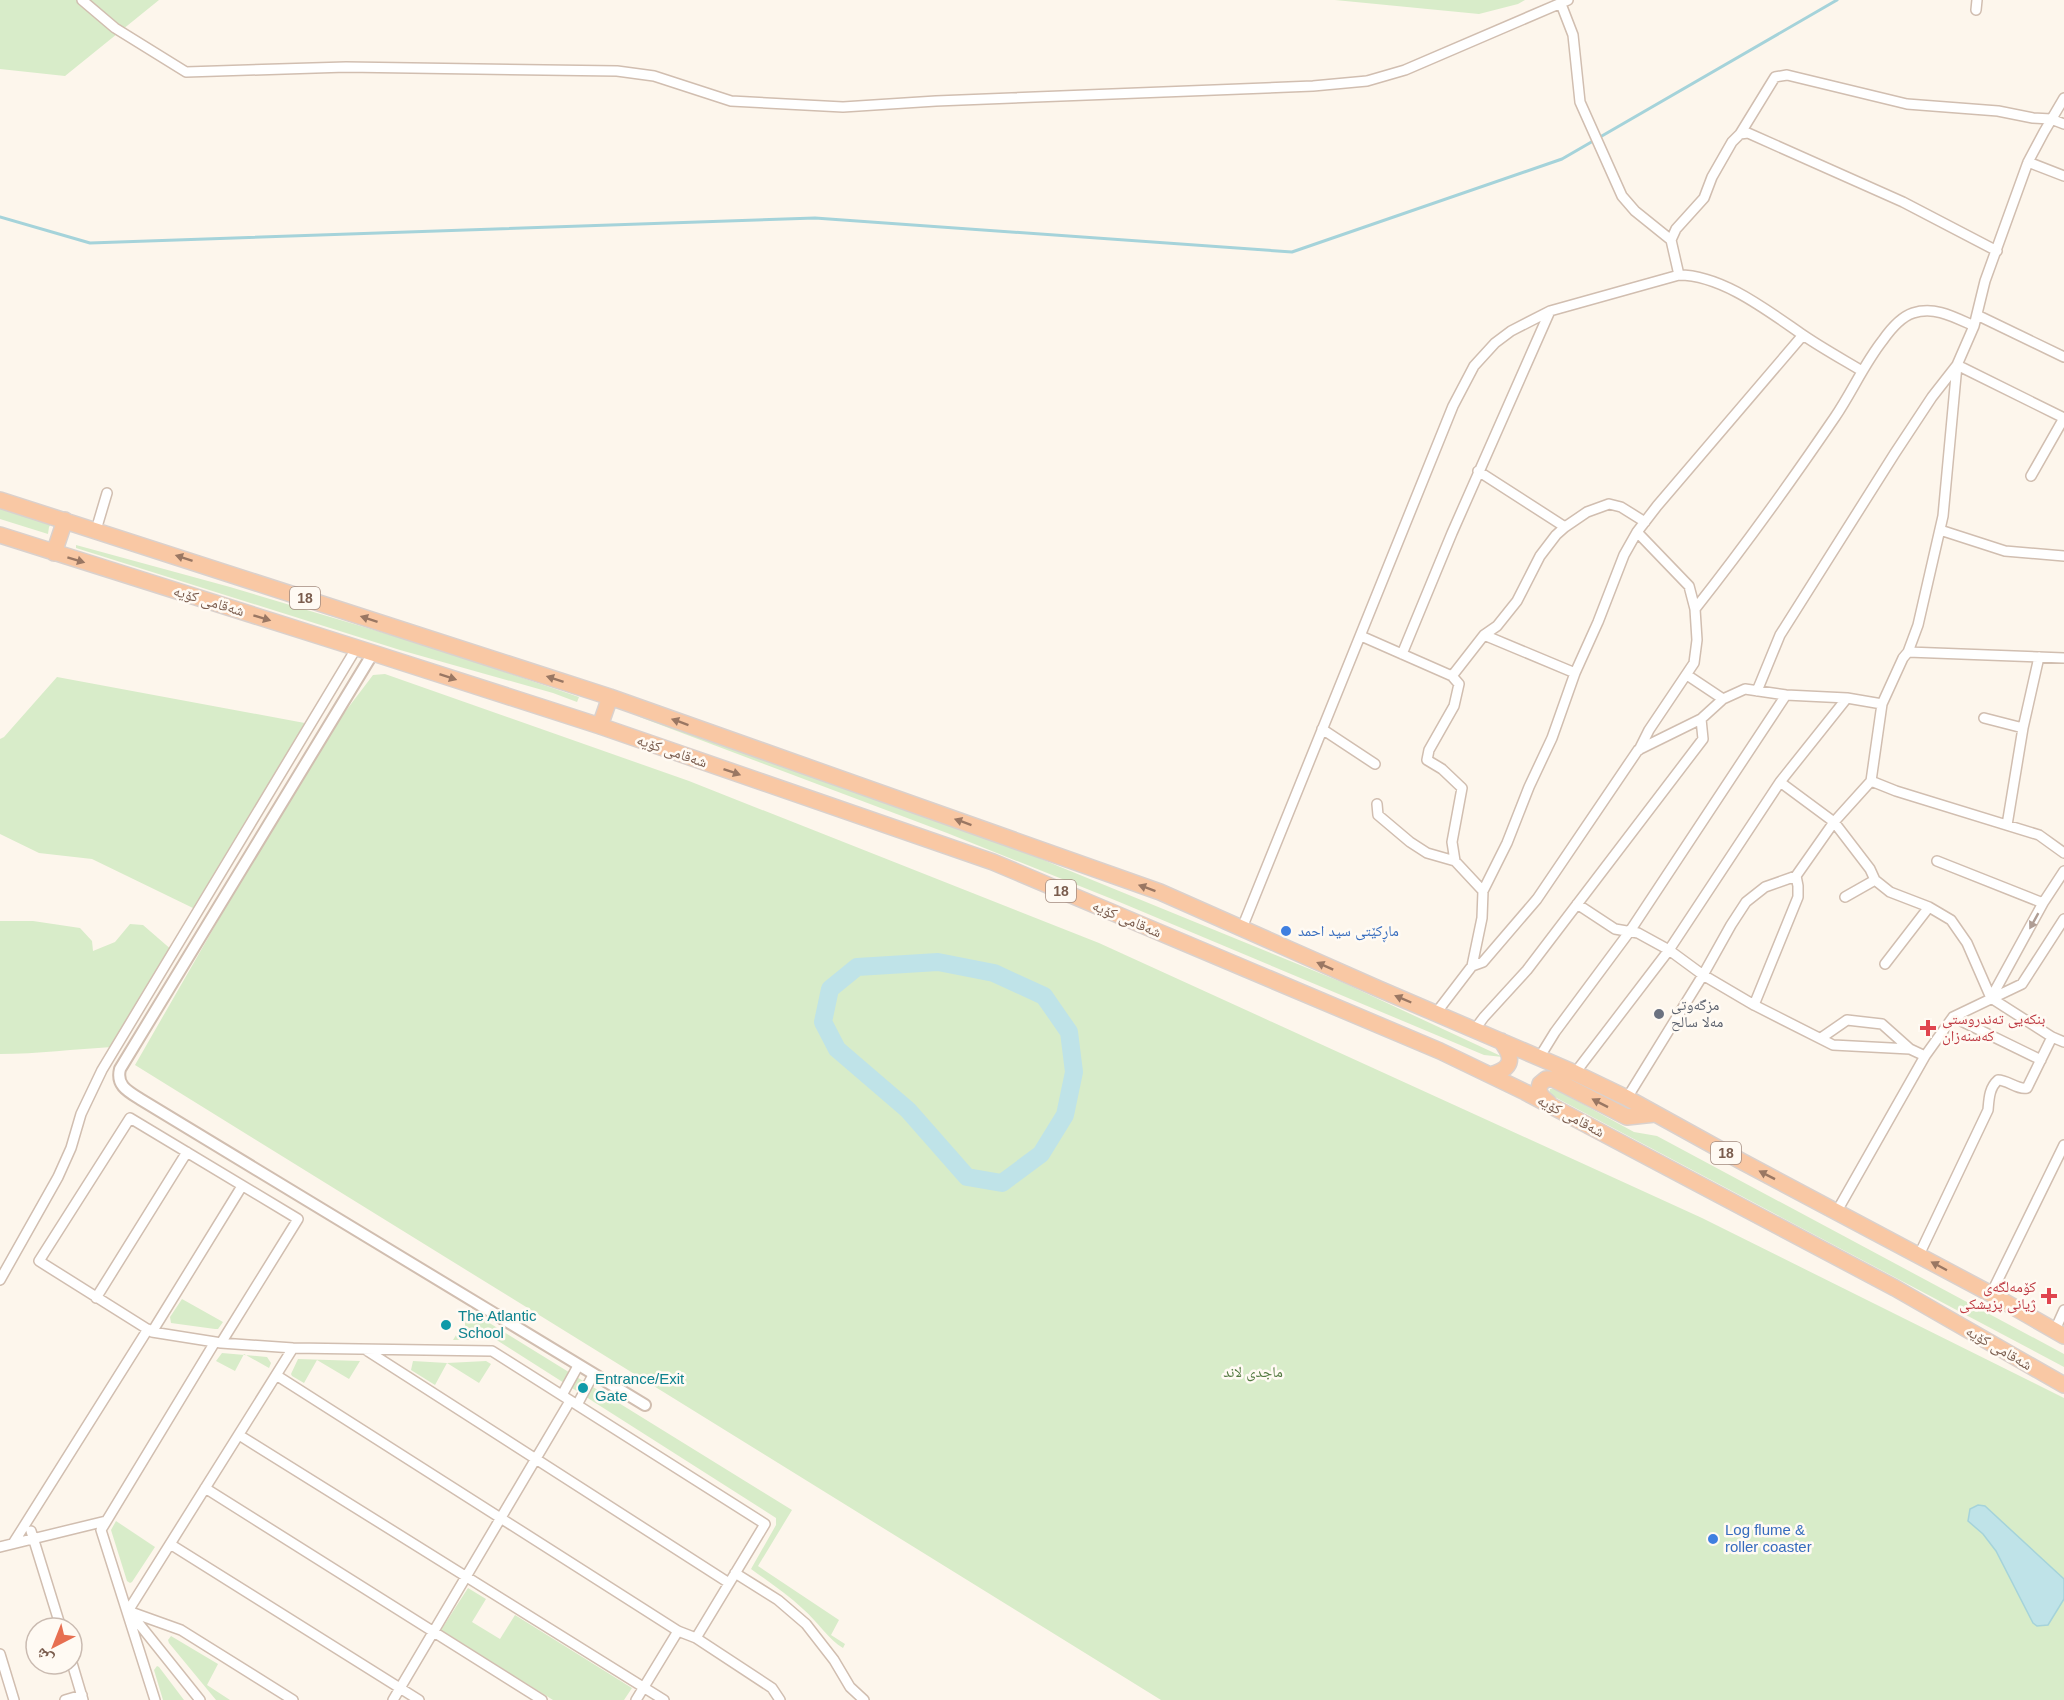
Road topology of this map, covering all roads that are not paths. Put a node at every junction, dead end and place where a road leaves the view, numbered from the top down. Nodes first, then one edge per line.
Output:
1 (82, 0) edge
2 (1565, 2) edge
3 (2064, 98) edge
4 (2051, 119) junction
5 (2064, 124) edge
6 (1740, 134) junction
7 (2028, 162) junction
8 (2064, 176) edge
9 (1671, 240) junction
10 (1997, 251) junction
11 (1679, 275) junction
12 (1550, 311) junction
13 (1977, 315) junction
14 (1974, 326) junction
15 (1803, 335) junction
16 (2064, 357) edge
17 (1957, 365) junction
18 (1862, 371) junction
19 (2064, 418) edge
20 (1478, 471) junction
21 (2031, 476) dead end
22 (107, 493) dead end
23 (0, 500) edge
24 (65, 520) junction
25 (1645, 522) junction
26 (1565, 526) junction
27 (96, 530) junction
28 (1940, 530) junction
29 (1637, 532) junction
30 (0, 536) edge
31 (54, 553) junction
32 (2064, 556) edge
33 (1695, 609) junction
34 (1484, 635) junction
35 (1361, 636) junction
36 (357, 647) junction
37 (373, 652) junction
38 (1908, 652) junction
39 (1402, 654) junction
40 (2039, 657) junction
41 (2064, 658) edge
42 (1575, 673) junction
43 (1687, 675) junction
44 (1452, 676) junction
45 (1757, 691) junction
46 (1786, 695) junction
47 (610, 697) junction
48 (1847, 698) junction
49 (1723, 699) junction
50 (1882, 704) junction
51 (1701, 718) junction
52 (1984, 718) dead end
53 (600, 726) junction
54 (2023, 728) junction
55 (1322, 729) junction
56 (1638, 750) junction
57 (1375, 764) dead end
58 (1780, 782) junction
59 (1871, 782) junction
60 (1377, 804) dead end
61 (1834, 822) junction
62 (2007, 825) junction
63 (2064, 853) edge
64 (1455, 861) junction
65 (1937, 861) dead end
66 (2064, 870) edge
67 (1796, 876) junction
68 (1875, 880) junction
69 (1483, 891) junction
70 (1845, 897) dead end
71 (2043, 903) junction
72 (1577, 904) junction
73 (1929, 907) junction
74 (2064, 919) edge
75 (1242, 928) junction
76 (1630, 931) junction
77 (1669, 950) junction
78 (1885, 964) dead end
79 (1472, 966) junction
80 (1703, 975) junction
81 (1991, 998) junction
82 (1754, 1005) junction
83 (1436, 1013) junction
84 (1953, 1017) junction
85 (1475, 1029) junction
86 (2052, 1037) junction
87 (1821, 1038) junction
88 (1501, 1041) junction
89 (2064, 1042) edge
90 (1910, 1049) junction
91 (1924, 1056) junction
92 (1539, 1058) junction
93 (2041, 1060) junction
94 (1575, 1073) junction
95 (1490, 1075) junction
96 (1627, 1098) junction
97 (1552, 1106) junction
98 (1655, 1114) junction
99 (2064, 1145) edge
100 (187, 1152) junction
101 (242, 1186) junction
102 (1837, 1211) junction
103 (1919, 1255) junction
104 (0, 1280) edge
105 (1991, 1294) junction
106 (96, 1298) junction
107 (2064, 1310) edge
108 (150, 1331) junction
109 (2060, 1333) edge
110 (218, 1342) junction
111 (293, 1348) junction
112 (366, 1350) junction
113 (578, 1366) junction
114 (593, 1375) junction
115 (276, 1376) junction
116 (2064, 1385) edge
117 (570, 1400) junction
118 (645, 1405) dead end
119 (239, 1435) junction
120 (536, 1459) junction
121 (205, 1488) junction
122 (30, 1516) junction
123 (501, 1518) junction
124 (106, 1521) junction
125 (35, 1536) junction
126 (14, 1542) junction
127 (170, 1544) junction
128 (0, 1547) edge
129 (735, 1573) junction
130 (466, 1576) junction
131 (729, 1583) junction
132 (128, 1611) junction
133 (58, 1616) edge
134 (678, 1631) junction
135 (433, 1632) junction
136 (696, 1638) junction
137 (0, 1654) edge
138 (76, 1676) edge
139 (644, 1687) junction
140 (400, 1688) junction
141 (83, 1698) edge
142 (14, 1700) edge
143 (65, 1700) edge
144 (155, 1700) edge
145 (200, 1700) edge
146 (293, 1700) edge
147 (393, 1700) edge
148 (419, 1700) edge
149 (542, 1700) edge
150 (636, 1700) edge
151 (664, 1700) edge
152 (780, 1700) edge
153 (864, 1700) edge

1 - 2 street
2 - 9 street
3 - 4 street
4 - 5 street
4 - 6 street
4 - 7 street
6 - 9 street
6 - 10 street
7 - 8 street
7 - 10 street
9 - 11 street
10 - 13 street
11 - 12 street
11 - 15 street
12 - 20 street
12 - 35 street
13 - 14 street
13 - 16 street
14 - 17 street
14 - 18 street
15 - 18 street
15 - 25 street
17 - 19 street
17 - 28 street
17 - 45 street
18 - 33 street
19 - 21 street
20 - 26 street
20 - 39 street
22 - 27 street
23 - 24 highway, شەقامی کۆیە / 18
24 - 27 highway, شەقامی کۆیە / 18
24 - 31 highway
25 - 26 street
25 - 29 street
26 - 34 street
47 -> 27 highway, شەقامی کۆیە / 18
28 - 32 street
28 - 38 street
29 - 33 street
29 - 42 street
30 - 31 highway, شەقامی کۆیە / 18
31 -> 36 highway, شەقامی کۆیە / 18
33 - 43 street
34 - 42 street
34 - 44 street
35 - 39 street
35 - 55 street
36 - 37 highway, شەقامی کۆیە / 18
36 - 104 street
37 -> 53 highway, شەقامی کۆیە / 18
37 - 113 street
38 - 40 street
38 - 50 street
39 - 44 street
40 - 41 street
40 - 54 street
42 - 69 street
43 - 49 street
43 - 56 street
44 - 64 street
45 - 46 street
45 - 49 street
46 - 48 street
46 - 76 street
47 - 53 highway
75 -> 47 highway, شەقامی کۆیە / 18
48 - 50 street
48 - 58 street
49 - 51 street
50 - 59 street
51 - 56 street
51 - 72 street
52 - 54 street
53 -> 95 highway, شەقامی کۆیە / 18
54 - 62 street
55 - 57 street
55 - 75 street
56 - 79 street
58 - 61 street
58 - 77 street
59 - 61 street
59 - 62 street
60 - 64 street
61 - 67 street
61 - 68 street
62 - 63 street
64 - 69 street
65 - 71 street
66 - 71 street
67 - 80 street
67 - 82 street
68 - 70 street
68 - 73 street
69 - 79 street
71 -> 81 street
72 - 76 street
72 - 85 street
73 - 78 street
73 - 81 street
74 - 81 street
83 -> 75 highway, شەقامی کۆیە / 18
76 - 77 street
76 - 92 street
77 - 80 street
77 - 94 street
79 - 83 street
80 - 82 street
80 - 96 street
81 - 84 street
81 - 86 street
82 - 87 street
83 - 85 highway, شەقامی کۆیە / 18
84 - 91 street
84 - 93 street
85 - 88 highway, شەقامی کۆیە / 18
86 - 89 street
86 - 93 street
87 - 90 street
87 - 90 street
88 - 92 highway, شەقامی کۆیە / 18
88 - 95 highway
90 - 91 street
91 - 102 street
92 - 94 highway, شەقامی کۆیە / 18
93 - 103 street
94 - 96 highway, شەقامی کۆیە / 18
95 - 97 highway, شەقامی کۆیە / 18
96 - 98 highway, شەقامی کۆیە / 18
98 -> 97 highway
97 - 116 highway, شەقامی کۆیە / 18
102 -> 98 highway, شەقامی کۆیە / 18
99 - 105 street
100 - 101 street
100 - 106 street
100 - 106 street
101 - 108 street
101 - 110 street
102 - 103 highway, شەقامی کۆیە / 18
105 -> 103 highway, شەقامی کۆیە / 18
105 - 109 highway, شەقامی کۆیە / 18
106 - 108 street
107 - 109 street
108 - 110 street
108 - 122 street
110 - 111 street
110 - 124 street
111 - 112 street
111 - 115 street
112 - 117 street
112 - 120 street
113 - 114 street
113 - 117 street
114 - 117 street
114 - 118 street
115 - 119 street
115 - 123 street
117 - 120 street
117 - 129 street
119 - 121 street
119 - 130 street
120 - 123 street
120 - 131 street
121 - 127 street
121 - 135 street
122 - 125 street
122 - 126 street
123 - 130 street
123 - 134 street
124 - 125 street
124 - 132 street
125 - 126 street
125 - 133 street
126 - 128 street
127 - 132 street
127 - 140 street
129 - 131 street
129 - 153 street
130 - 135 street
130 - 139 street
131 - 136 street
132 - 144 street
132 - 145 street
132 - 146 street
134 - 136 street
134 - 139 street
135 - 140 street
135 - 149 street
136 - 152 street
137 - 142 street
138 - 141 street
139 - 150 street
139 - 151 street
140 - 147 street
140 - 148 street
141 - 143 street

